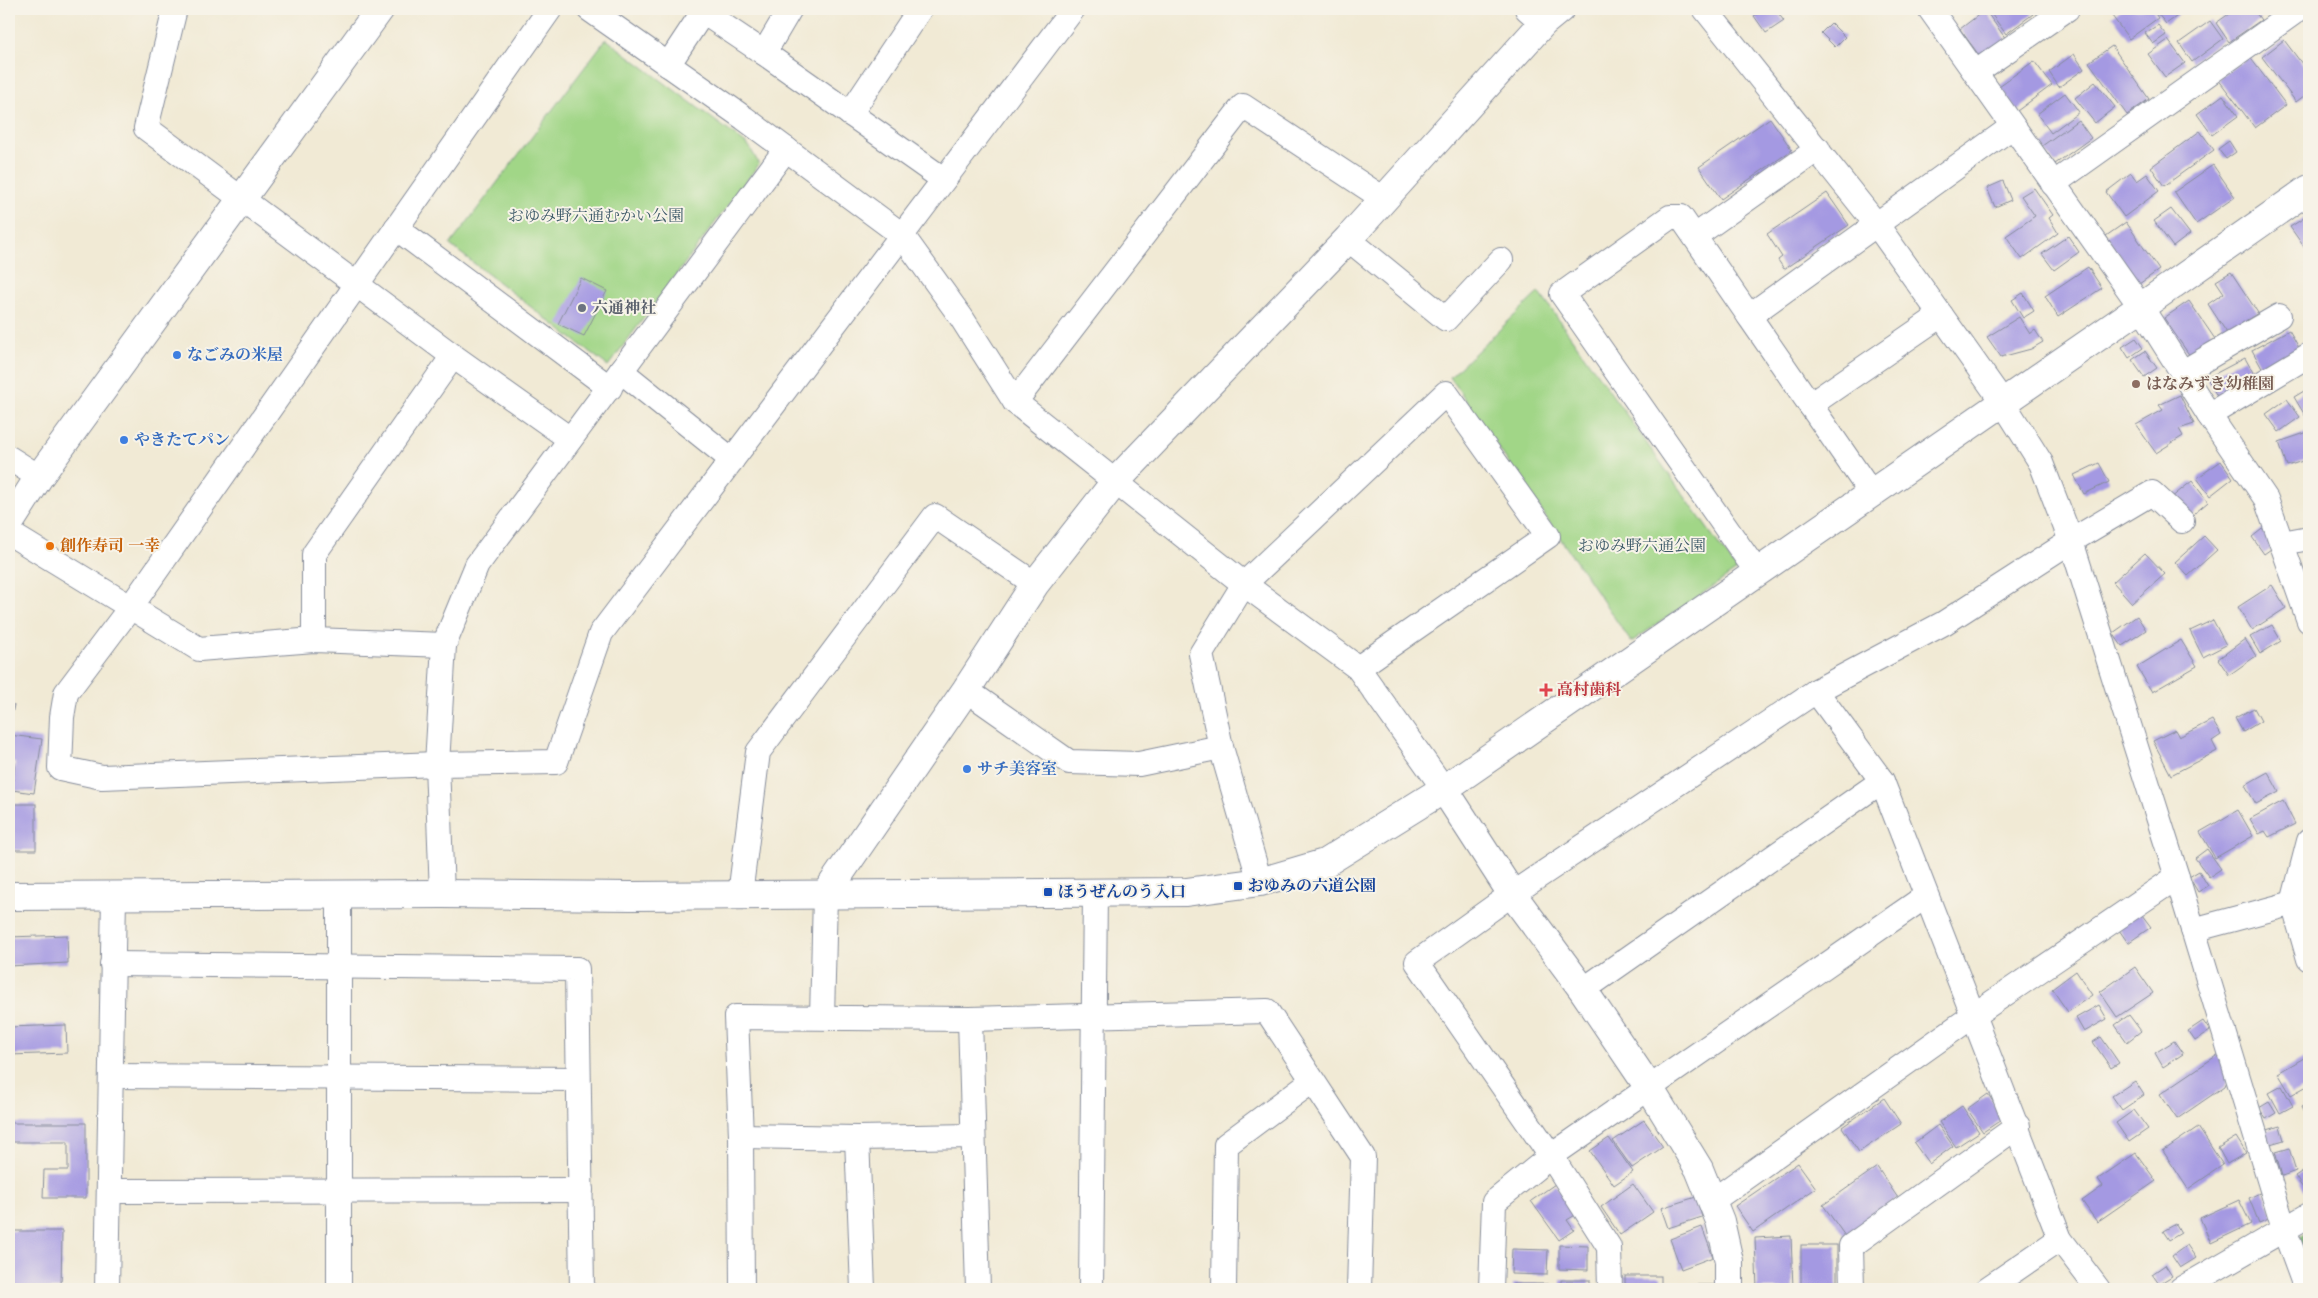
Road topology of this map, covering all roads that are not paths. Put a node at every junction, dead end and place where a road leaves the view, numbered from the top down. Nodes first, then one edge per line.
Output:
1 (174, 9) edge
2 (380, 9) edge
3 (550, 9) edge
4 (589, 9) edge
5 (790, 9) edge
6 (920, 9) edge
7 (1073, 9) edge
8 (1705, 9) edge
9 (1930, 9) edge
10 (2067, 9) edge
11 (2299, 9) edge
12 (704, 11) edge
13 (1543, 14) edge
14 (764, 53) junction
15 (668, 65) junction
16 (1976, 72) junction
17 (850, 114) junction
18 (2012, 128) junction
19 (786, 149) junction
20 (1818, 149) junction
21 (943, 179) junction
22 (2053, 184) junction
23 (2309, 189) edge
24 (241, 197) junction
25 (1384, 200) junction
26 (1877, 225) junction
27 (396, 228) junction
28 (902, 235) junction
29 (1695, 236) junction
30 (1348, 239) junction
31 (1501, 260) dead end
32 (356, 283) junction
33 (2141, 307) junction
34 (1749, 316) junction
35 (1941, 316) junction
36 (2279, 316) dead end
37 (454, 356) junction
38 (2309, 356) edge
39 (2183, 372) junction
40 (616, 380) junction
41 (2002, 401) junction
42 (1015, 402) junction
43 (1810, 405) junction
44 (2209, 415) junction
45 (570, 439) junction
46 (9, 458) edge
47 (732, 460) junction
48 (39, 477) junction
49 (1116, 482) junction
50 (1871, 492) junction
51 (2182, 521) dead end
52 (9, 524) edge
53 (9, 532) edge
54 (2309, 538) edge
55 (2071, 541) junction
56 (2282, 543) junction
57 (1757, 572) junction
58 (1035, 584) junction
59 (1244, 584) junction
60 (130, 608) junction
61 (2309, 622) edge
62 (314, 640) junction
63 (444, 645) junction
64 (1358, 668) junction
65 (966, 690) junction
66 (1816, 691) junction
67 (1220, 747) junction
68 (437, 764) junction
69 (1882, 781) junction
70 (1444, 789) junction
71 (2309, 841) edge
72 (2177, 877) junction
73 (1260, 882) junction
74 (1095, 892) junction
75 (339, 894) junction
76 (442, 894) junction
77 (1512, 894) junction
78 (740, 895) junction
79 (825, 895) junction
80 (9, 896) edge
81 (114, 896) junction
82 (1926, 896) junction
83 (2293, 903) junction
84 (2193, 930) junction
85 (2309, 958) edge
86 (112, 964) junction
87 (339, 967) junction
88 (1583, 990) junction
89 (1094, 1014) junction
90 (1974, 1015) junction
91 (822, 1017) junction
92 (970, 1019) junction
93 (110, 1076) junction
94 (339, 1077) junction
95 (578, 1079) junction
96 (1312, 1080) junction
97 (1650, 1089) junction
98 (2018, 1126) junction
99 (741, 1136) junction
100 (973, 1136) junction
101 (857, 1138) junction
102 (1551, 1156) junction
103 (580, 1190) junction
104 (109, 1191) junction
105 (338, 1191) junction
106 (1712, 1201) junction
107 (2309, 1215) edge
108 (2284, 1229) junction
109 (2060, 1239) junction
110 (107, 1289) edge
111 (339, 1289) edge
112 (582, 1289) edge
113 (742, 1289) edge
114 (863, 1289) edge
115 (978, 1289) edge
116 (1091, 1289) edge
117 (1224, 1289) edge
118 (1359, 1289) edge
119 (1491, 1289) edge
120 (1610, 1289) edge
121 (1730, 1289) edge
122 (1852, 1289) edge
123 (1987, 1289) edge
124 (2098, 1289) edge
125 (2181, 1289) edge
126 (2306, 1289) edge

1 - 24 street
2 - 24 street
3 - 27 street
4 - 15 street
5 - 14 street
6 - 17 street
7 - 21 street
8 - 20 street
9 - 16 street
10 - 16 street
11 - 22 street
12 - 14 street
12 - 15 street
13 - 25 street
14 - 17 street
15 - 19 street
16 - 18 street
17 - 21 street
18 - 22 street
18 - 26 street
19 - 28 street
19 - 40 street
20 - 26 street
20 - 29 street
21 - 28 street
22 - 33 street
23 - 33 street
24 - 32 street
24 - 48 street
25 - 30 street
25 - 42 street
26 - 34 street
26 - 35 street
27 - 32 street
27 - 40 street
28 - 42 street
28 - 47 street
29 - 34 street
29 - 57 street
30 - 31 street
30 - 49 street
32 - 37 street
32 - 60 street
33 - 39 street
33 - 41 street
34 - 43 street
35 - 41 street
35 - 43 street
36 - 39 street
37 - 45 street
37 - 62 street
38 - 44 street
39 - 44 street
40 - 45 street
40 - 47 street
41 - 50 street
41 - 55 street
42 - 49 street
43 - 50 street
44 - 56 street
45 - 63 street
46 - 48 street
47 - 68 street
48 - 52 street
49 - 58 street
49 - 59 street
50 - 57 street
51 - 55 street
53 - 60 street
54 - 56 street
55 - 66 street
55 - 72 street
56 - 61 street
57 - 70 street
58 - 65 street
58 - 78 street
59 - 64 street
59 - 64 street
59 - 67 street
60 - 62 street
60 - 68 street
62 - 63 street
63 - 68 street
64 - 70 street
65 - 67 street
65 - 79 street
66 - 69 street
66 - 77 street
67 - 73 street
68 - 76 street
69 - 82 street
69 - 88 street
70 - 73 street
70 - 77 street
71 - 83 street
72 - 84 street
72 - 90 street
73 - 74 street
74 - 79 street
74 - 89 street
75 - 76 street
75 - 81 street
75 - 87 street
76 - 78 street
77 - 88 street
77 - 102 street
78 - 79 street
79 - 91 street
80 - 81 street
81 - 86 street
82 - 90 street
82 - 97 street
83 - 84 street
83 - 85 street
84 - 108 street
86 - 87 street
86 - 93 street
87 - 94 street
87 - 95 street
88 - 97 street
89 - 92 street
89 - 96 street
89 - 116 street
90 - 98 street
90 - 106 street
91 - 92 street
91 - 99 street
92 - 100 street
93 - 94 street
93 - 104 street
94 - 95 street
94 - 105 street
95 - 103 street
96 - 117 street
96 - 118 street
97 - 102 street
97 - 106 street
98 - 109 street
98 - 122 street
99 - 101 street
99 - 113 street
100 - 101 street
100 - 115 street
101 - 114 street
102 - 119 street
102 - 120 street
103 - 105 street
103 - 112 street
104 - 105 street
104 - 110 street
105 - 111 street
106 - 121 street
107 - 108 street
108 - 125 street
108 - 126 street
109 - 123 street
109 - 124 street

